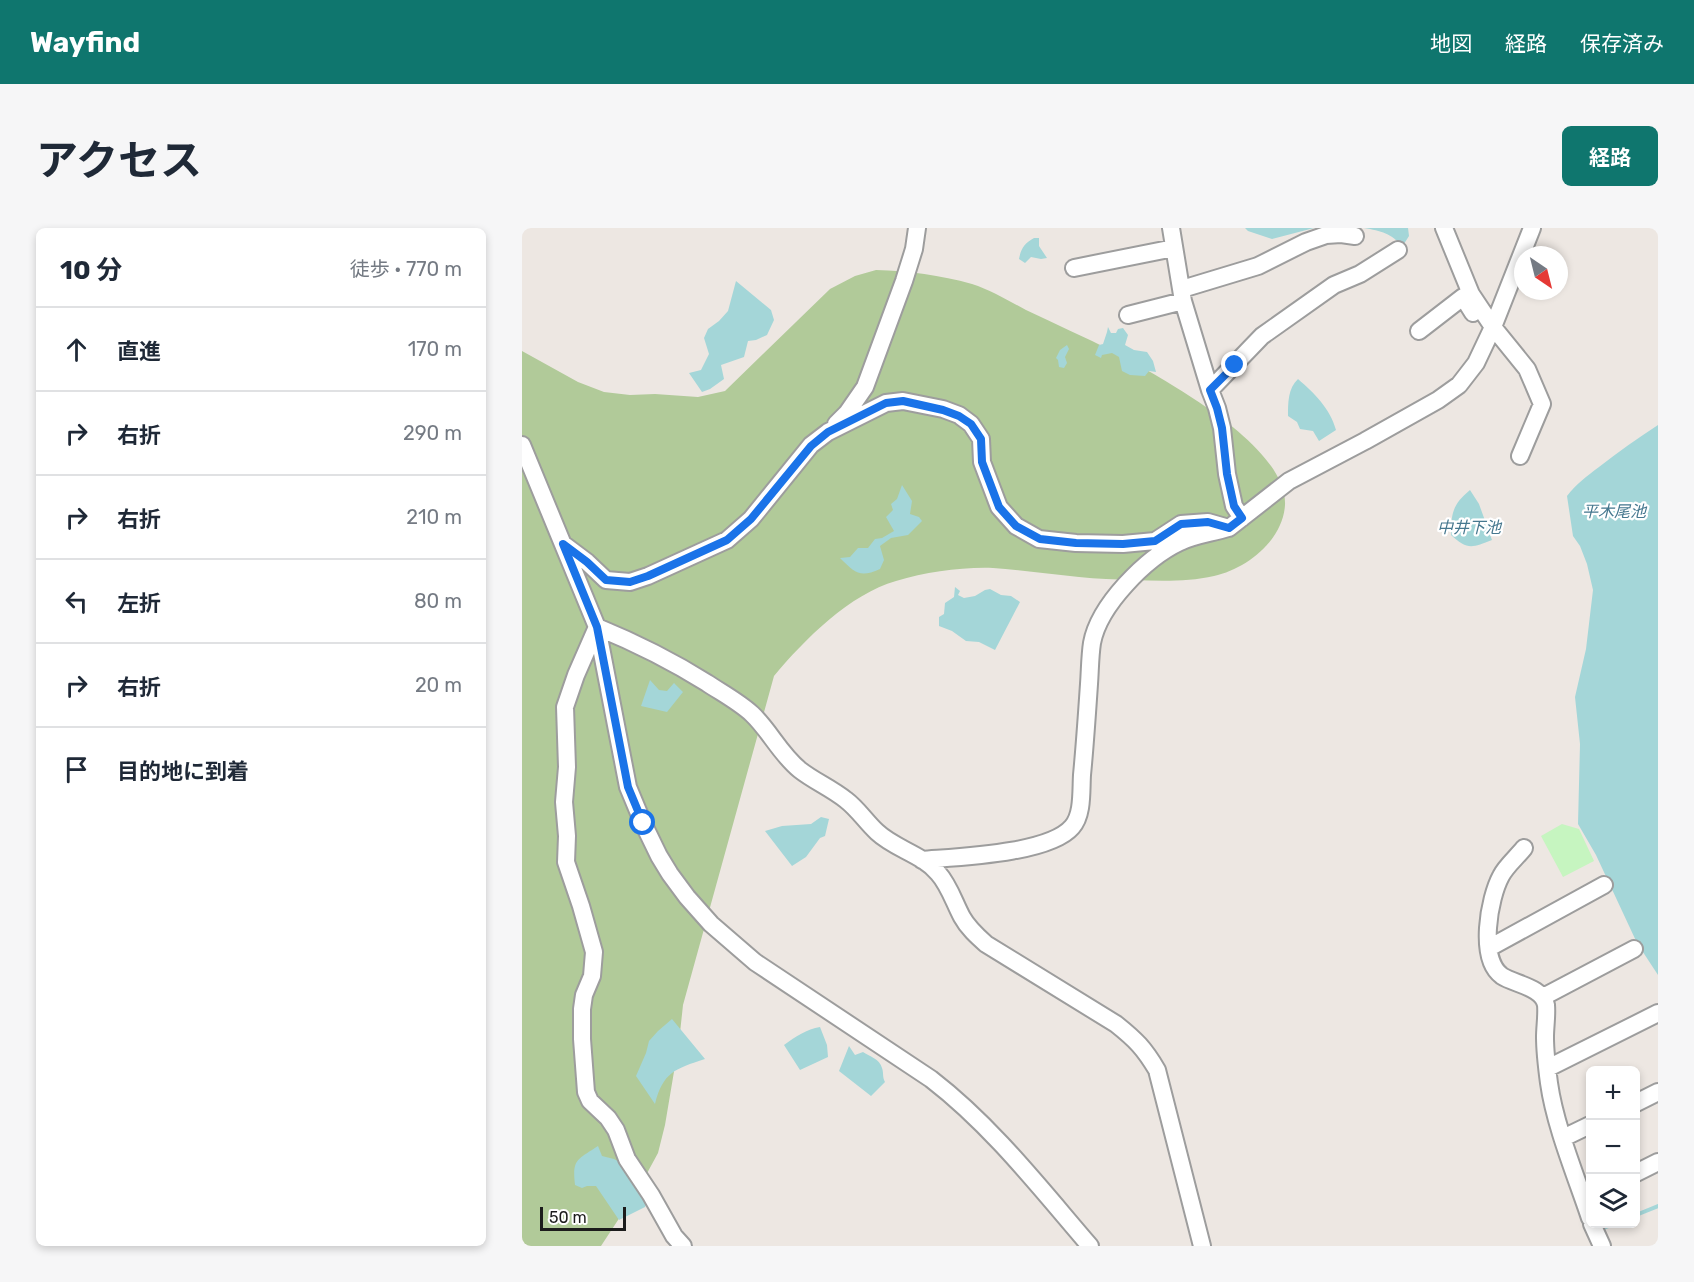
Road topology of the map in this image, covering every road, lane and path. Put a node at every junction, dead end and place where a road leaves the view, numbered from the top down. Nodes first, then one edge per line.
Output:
1 (917, 228) edge
2 (1171, 228) edge
3 (1444, 228) edge
4 (1532, 228) edge
5 (1354, 236) dead end
6 (1174, 248) junction
7 (1398, 250) dead end
8 (1074, 268) dead end
9 (1182, 295) junction
10 (1128, 315) dead end
11 (1419, 331) dead end
12 (1490, 332) junction
13 (1210, 390) junction
14 (828, 432) junction
15 (522, 446) edge
16 (1520, 456) dead end
17 (1235, 523) junction
18 (563, 544) junction
19 (597, 627) junction
20 (1524, 848) dead end
21 (922, 860) junction
22 (1604, 885) dead end
23 (1489, 948) junction
24 (1634, 948) dead end
25 (1543, 997) junction
26 (1658, 1012) edge
27 (1548, 1068) junction
28 (1658, 1092) edge
29 (1640, 1101) edge
30 (1586, 1127) edge
31 (1563, 1138) junction
32 (1658, 1162) edge
33 (1640, 1171) edge
34 (1586, 1194) edge
35 (1594, 1228) edge
36 (684, 1246) edge
37 (1090, 1246) edge
38 (1202, 1246) edge
39 (1602, 1246) edge

1 - 14 street
2 - 6 street
3 - 12 street
4 - 12 street
5 - 9 street
6 - 8 street
6 - 9 street
7 - 13 street
9 - 10 street
9 - 13 street
11 - 12 street
12 - 16 street
12 - 17 street
13 - 17 street
14 - 17 street
14 - 18 street
15 - 18 street
17 - 21 street
18 - 19 street
19 - 21 street
19 - 36 street
19 - 37 street
20 - 23 street
21 - 38 street
22 - 23 street
23 - 25 street
24 - 25 street
25 - 27 street
26 - 27 street
27 - 31 street
28 - 29 street
30 - 31 street
31 - 34 street
32 - 33 street
35 - 39 street

